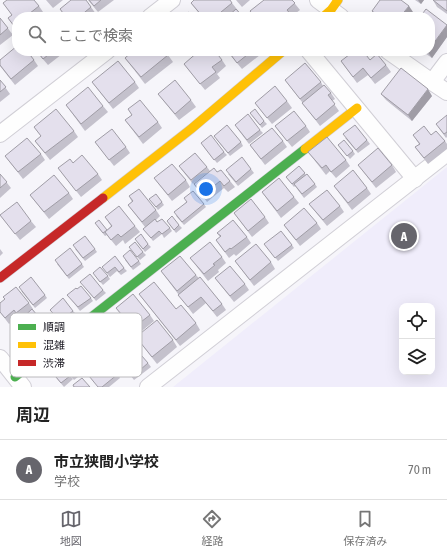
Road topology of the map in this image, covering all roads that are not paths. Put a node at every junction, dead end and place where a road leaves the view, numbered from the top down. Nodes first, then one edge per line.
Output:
1 (172, 0) edge
2 (318, 0) edge
3 (334, 11) edge
4 (156, 12) edge
5 (100, 56) edge
6 (277, 56) edge
7 (313, 56) edge
8 (395, 56) edge
9 (447, 62) edge
10 (432, 82) junction
11 (447, 92) edge
12 (357, 108) junction
13 (0, 134) edge
14 (447, 153) edge
15 (415, 179) junction
16 (0, 278) edge
17 (104, 313) edge
18 (0, 358) edge
19 (10, 371) edge
20 (148, 387) edge

1 - 4 street
2 - 3 street
5 - 13 street
6 - 16 street
7 - 12 street
8 - 10 street
9 - 10 street
10 - 11 street
12 - 15 street
12 - 17 street
14 - 15 street
15 - 20 street
18 - 19 street

